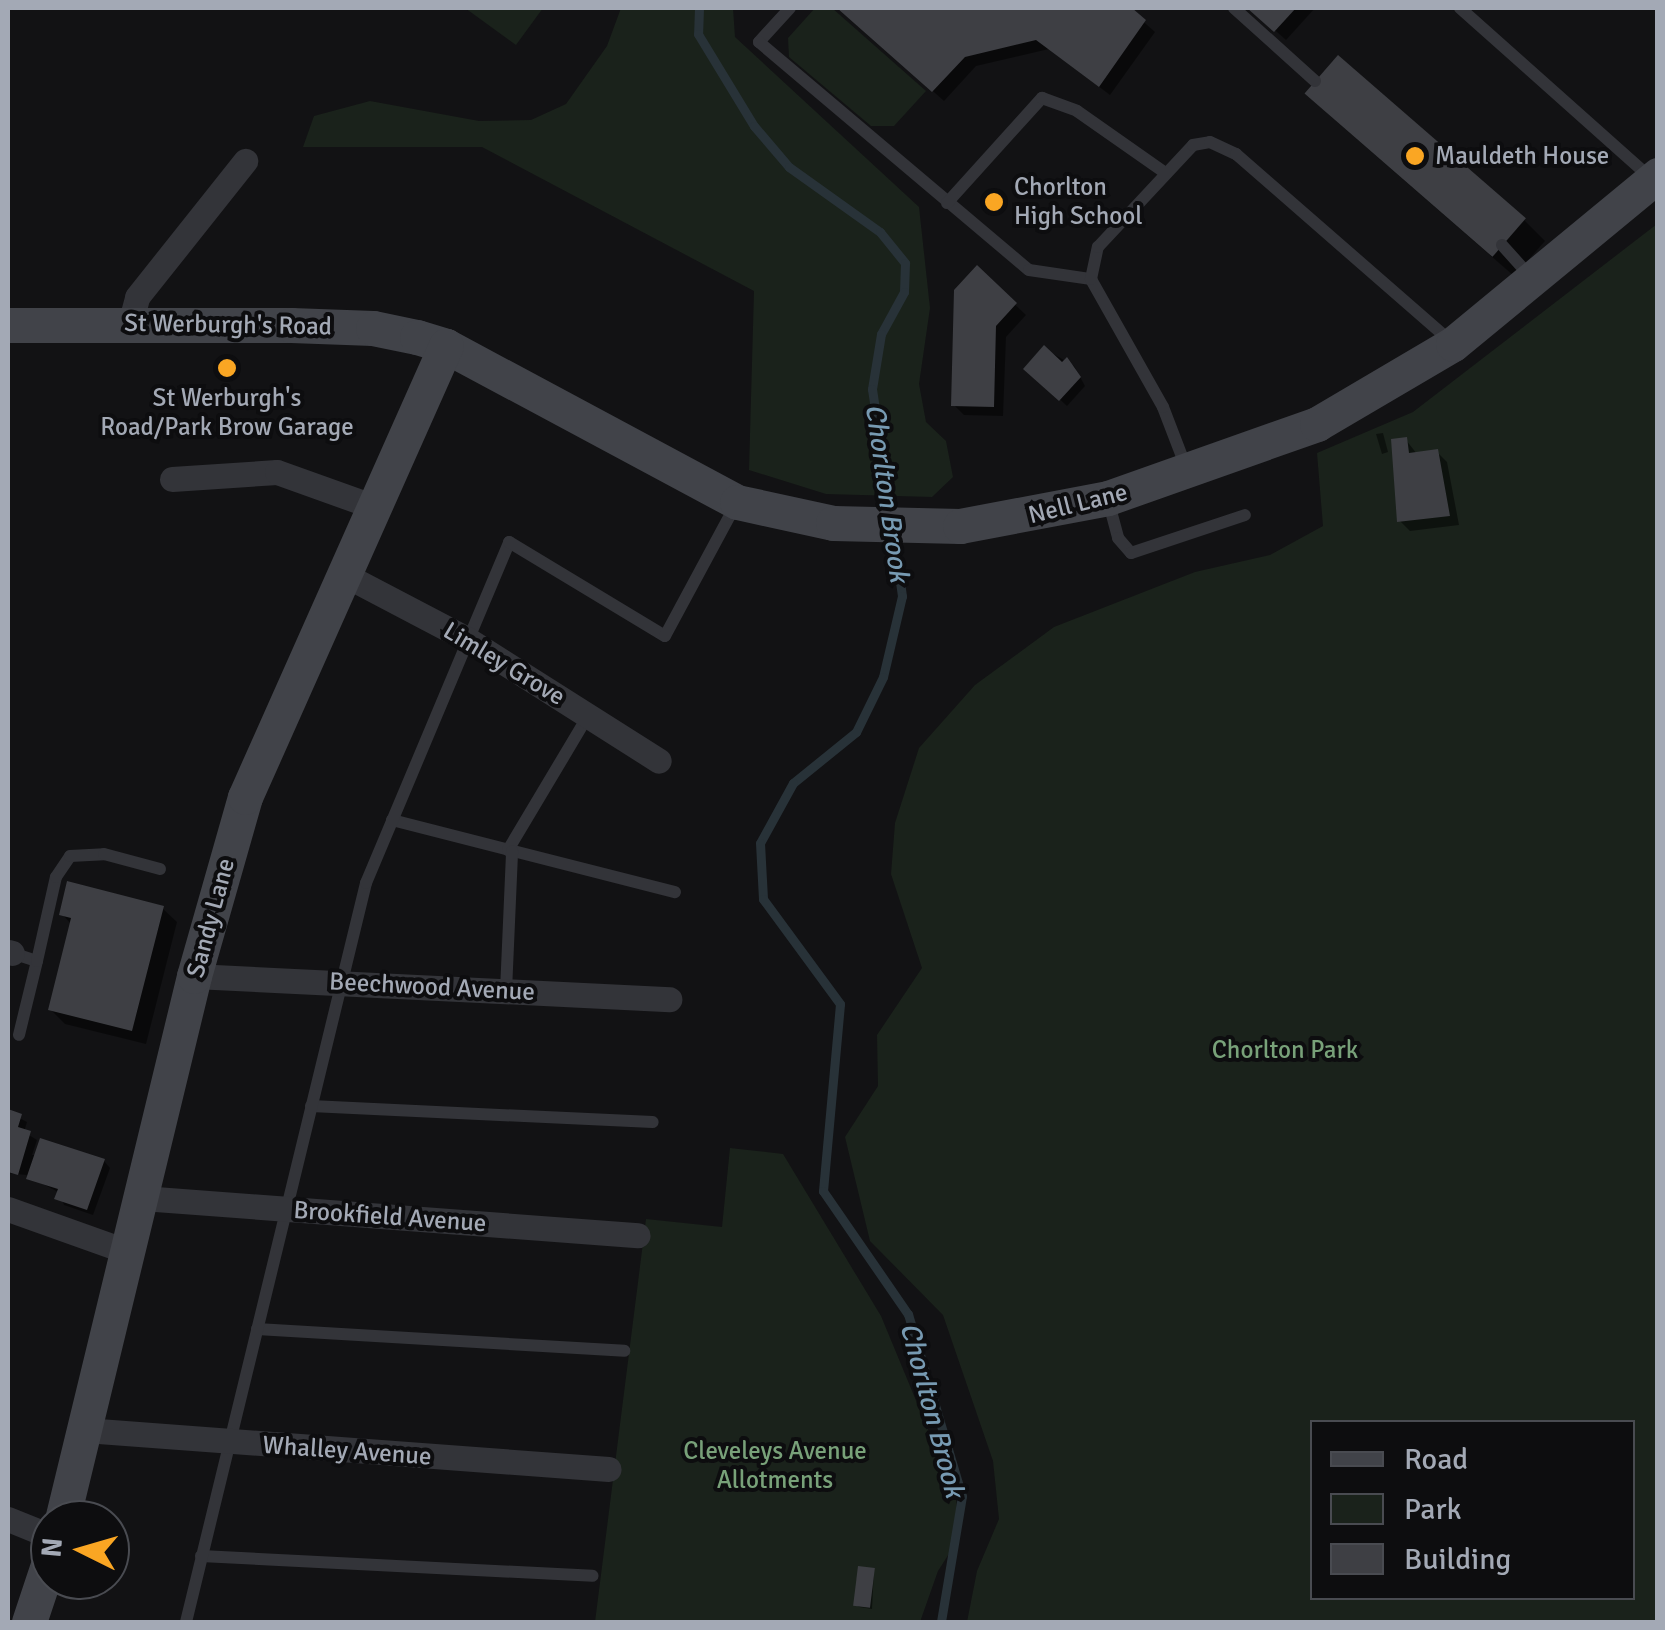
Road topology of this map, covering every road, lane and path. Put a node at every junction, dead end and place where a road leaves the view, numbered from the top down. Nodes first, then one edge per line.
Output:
1 (790, 8) edge
2 (1234, 8) edge
3 (1460, 8) edge
4 (1315, 81) dead end
5 (245, 161) dead end
6 (1164, 172) junction
7 (1655, 177) edge
8 (947, 203) junction
9 (1502, 245) dead end
10 (1090, 279) junction
11 (1534, 281) junction
12 (130, 324) junction
13 (8, 325) edge
14 (1453, 344) junction
15 (446, 346) junction
16 (1189, 474) junction
17 (172, 480) dead end
18 (1108, 498) junction
19 (737, 502) junction
20 (376, 507) junction
21 (1245, 515) dead end
22 (345, 575) junction
23 (467, 640) junction
24 (588, 716) junction
25 (659, 761) dead end
26 (392, 820) junction
27 (510, 851) junction
28 (160, 869) dead end
29 (676, 892) dead end
30 (19, 955) edge
31 (194, 976) junction
32 (341, 983) junction
33 (506, 991) junction
34 (669, 999) dead end
35 (20, 1035) dead end
36 (312, 1106) junction
37 (653, 1122) dead end
38 (142, 1198) junction
39 (286, 1209) junction
40 (8, 1210) edge
41 (638, 1235) dead end
42 (129, 1252) junction
43 (257, 1329) junction
44 (624, 1351) dead end
45 (85, 1430) junction
46 (229, 1443) junction
47 (608, 1469) dead end
48 (67, 1500) edge
49 (201, 1556) junction
50 (592, 1576) dead end
51 (186, 1622) edge

1 - 8 lane
2 - 4 lane
3 - 7 lane
5 - 12 street
6 - 8 lane
6 - 10 lane
6 - 14 lane
7 - 11 street, Nell Lane
8 - 10 lane
9 - 11 lane
10 - 16 lane
11 - 14 street, Nell Lane
12 - 13 street, St Werburgh's Road
12 - 15 street, St Werburgh's Road
14 - 16 street, Nell Lane
15 - 19 street, Nell Lane
15 - 20 street, Sandy Lane
16 - 18 street, Nell Lane
17 - 20 street
18 - 19 street, Nell Lane
18 - 21 lane
19 - 23 lane
20 - 22 street, Sandy Lane
22 - 23 street, Limley Grove
22 - 31 street, Sandy Lane
23 - 24 street, Limley Grove
23 - 26 lane
24 - 25 street, Limley Grove
24 - 27 lane
26 - 27 lane
26 - 32 lane
27 - 29 lane
27 - 33 lane
28 - 30 lane
30 - 35 lane
31 - 32 street, Beechwood Avenue
31 - 38 street, Sandy Lane
32 - 33 street, Beechwood Avenue
32 - 36 lane
33 - 34 street, Beechwood Avenue
36 - 37 lane
36 - 39 lane
38 - 39 street, Brookfield Avenue
38 - 42 street, Sandy Lane
39 - 41 street, Brookfield Avenue
39 - 43 lane
40 - 42 street
42 - 45 street, Sandy Lane
43 - 44 lane
43 - 46 lane
45 - 46 street, Whalley Avenue
45 - 48 street, Sandy Lane
46 - 47 street, Whalley Avenue
46 - 49 lane
49 - 50 lane
49 - 51 lane

